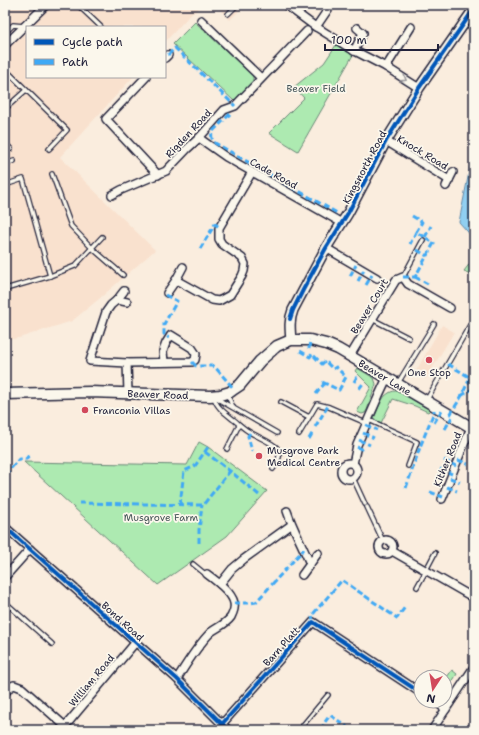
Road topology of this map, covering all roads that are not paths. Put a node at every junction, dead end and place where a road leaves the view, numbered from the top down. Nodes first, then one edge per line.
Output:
1 (46, 5) edge
2 (78, 5) edge
3 (237, 5) edge
4 (286, 5) edge
5 (331, 5) edge
6 (474, 9) edge
7 (228, 14) dead end
8 (200, 20) dead end
9 (471, 20) edge
10 (25, 26) junction
11 (100, 26) edge
12 (316, 27) junction
13 (411, 27) dead end
14 (357, 28) dead end
15 (296, 30) dead end
16 (5, 33) edge
17 (5, 46) edge
18 (352, 52) junction
19 (386, 67) junction
20 (5, 69) edge
21 (145, 78) edge
22 (261, 78) junction
23 (419, 88) junction
24 (26, 90) junction
25 (5, 109) edge
26 (199, 138) junction
27 (386, 141) junction
28 (5, 143) edge
29 (11, 150) dead end
30 (49, 150) dead end
31 (14, 161) dead end
32 (5, 164) edge
33 (252, 172) junction
34 (454, 172) dead end
35 (52, 174) dead end
36 (158, 175) junction
37 (5, 185) edge
38 (112, 196) dead end
39 (342, 223) junction
40 (102, 237) dead end
41 (423, 240) dead end
42 (92, 248) junction
43 (326, 248) junction
44 (183, 267) dead end
45 (123, 275) dead end
46 (50, 276) junction
47 (403, 277) junction
48 (377, 278) dead end
49 (176, 280) junction
50 (5, 292) edge
51 (124, 292) dead end
52 (167, 293) dead end
53 (117, 300) junction
54 (127, 302) dead end
55 (450, 308) dead end
56 (372, 319) junction
57 (434, 324) dead end
58 (470, 325) dead end
59 (409, 338) dead end
60 (291, 340) junction
61 (350, 356) junction
62 (90, 361) junction
63 (127, 362) junction
64 (164, 362) junction
65 (88, 368) dead end
66 (387, 378) junction
67 (398, 384) junction
68 (128, 393) junction
69 (5, 394) edge
70 (219, 395) junction
71 (426, 401) junction
72 (281, 402) dead end
73 (233, 408) junction
74 (309, 417) junction
75 (368, 422) junction
76 (239, 425) junction
77 (472, 428) edge
78 (277, 433) dead end
79 (299, 434) dead end
80 (227, 449) dead end
81 (353, 464) junction
82 (408, 466) dead end
83 (273, 468) dead end
84 (353, 478) junction
85 (442, 499) dead end
86 (287, 511) dead end
87 (291, 525) junction
88 (5, 527) edge
89 (383, 541) joint
90 (30, 549) junction
91 (318, 553) dead end
92 (435, 553) dead end
93 (193, 564) dead end
94 (310, 564) junction
95 (426, 570) junction
96 (207, 574) joint
97 (302, 575) dead end
98 (5, 577) edge
99 (220, 584) junction
100 (417, 587) dead end
101 (474, 598) edge
102 (5, 602) edge
103 (135, 643) junction
104 (52, 644) dead end
105 (474, 667) edge
106 (177, 679) junction
107 (413, 688) edge
108 (5, 693) edge
109 (328, 695) dead end
110 (453, 698) edge
111 (446, 709) edge
112 (222, 724) junction
113 (63, 728) edge
114 (228, 730) edge
115 (305, 730) edge
116 (432, 730) edge

1 - 10 street
2 - 11 lane
3 - 7 lane
4 - 12 street
5 - 12 street
6 - 9 street, Kingsnorth Road
8 - 22 street
9 - 23 street, Kingsnorth Road
10 - 16 lane
10 - 17 street
12 - 18 street
13 - 19 street
14 - 18 street
15 - 22 street, Rigden Road
18 - 19 street
19 -> 23 street
20 - 24 lane
21 - 36 street
22 - 26 street, Rigden Road
23 - 27 street, Kingsnorth Road
24 - 25 lane
24 - 30 lane
26 - 33 street, Cade Road
26 - 36 street, Rigden Road
27 - 34 street, Knock Road
27 - 39 street, Kingsnorth Road
28 - 29 lane
31 - 32 lane
33 - 39 street, Cade Road
33 - 49 street
35 - 42 lane
36 - 38 street, Rigden Road
37 - 46 lane
39 - 43 street, Kingsnorth Road
40 - 42 lane
41 - 47 lane
42 - 45 lane
42 - 46 lane
43 - 48 street
43 - 60 street, Kingsnorth Road
44 - 49 street
46 - 50 lane
47 - 55 street, Beaver Court
47 - 56 street, Beaver Court
49 - 52 street
51 - 53 street
53 - 54 street
53 - 62 street
56 - 59 lane
56 - 61 street, Beaver Court
57 - 67 lane
58 - 71 lane
60 - 61 main road, Beaver Lane
60 - 70 main road
61 - 66 main road, Beaver Lane
62 - 63 street
62 - 65 street
63 - 64 street
63 - 68 street
64 - 64 street
66 - 67 main road, Beaver Lane
66 - 75 street
67 - 71 main road, Beaver Lane
68 - 69 main road, Beaver Road
68 - 70 main road, Beaver Road
70 - 73 lane
70 - 73 lane
70 - 76 lane
71 - 77 main road, Beaver Lane
72 - 74 lane
73 - 78 lane
74 - 75 lane
74 - 79 lane
75 - 81 street
75 - 82 lane
76 - 80 lane
76 - 83 lane
77 - 85 street, Kither Road
81 - 84 street
81 - 84 street
84 - 89 lane
86 - 87 street
87 - 94 street
87 - 99 street
88 - 90 street, Bond Road
89 - 95 street
90 - 98 street
90 - 103 street, Bond Road
91 - 94 street
92 - 95 lane
93 - 96 lane
94 - 97 street
95 - 100 lane
95 - 101 street
96 - 99 street
99 - 106 street
102 - 104 lane
103 - 106 street, Bond Road
103 - 113 street, William Road
105 - 110 street
106 - 112 street, Bond Road
107 - 112 street, Barn Platt
108 - 113 street
109 - 115 lane
111 - 116 street
112 - 114 street, Bond Road

